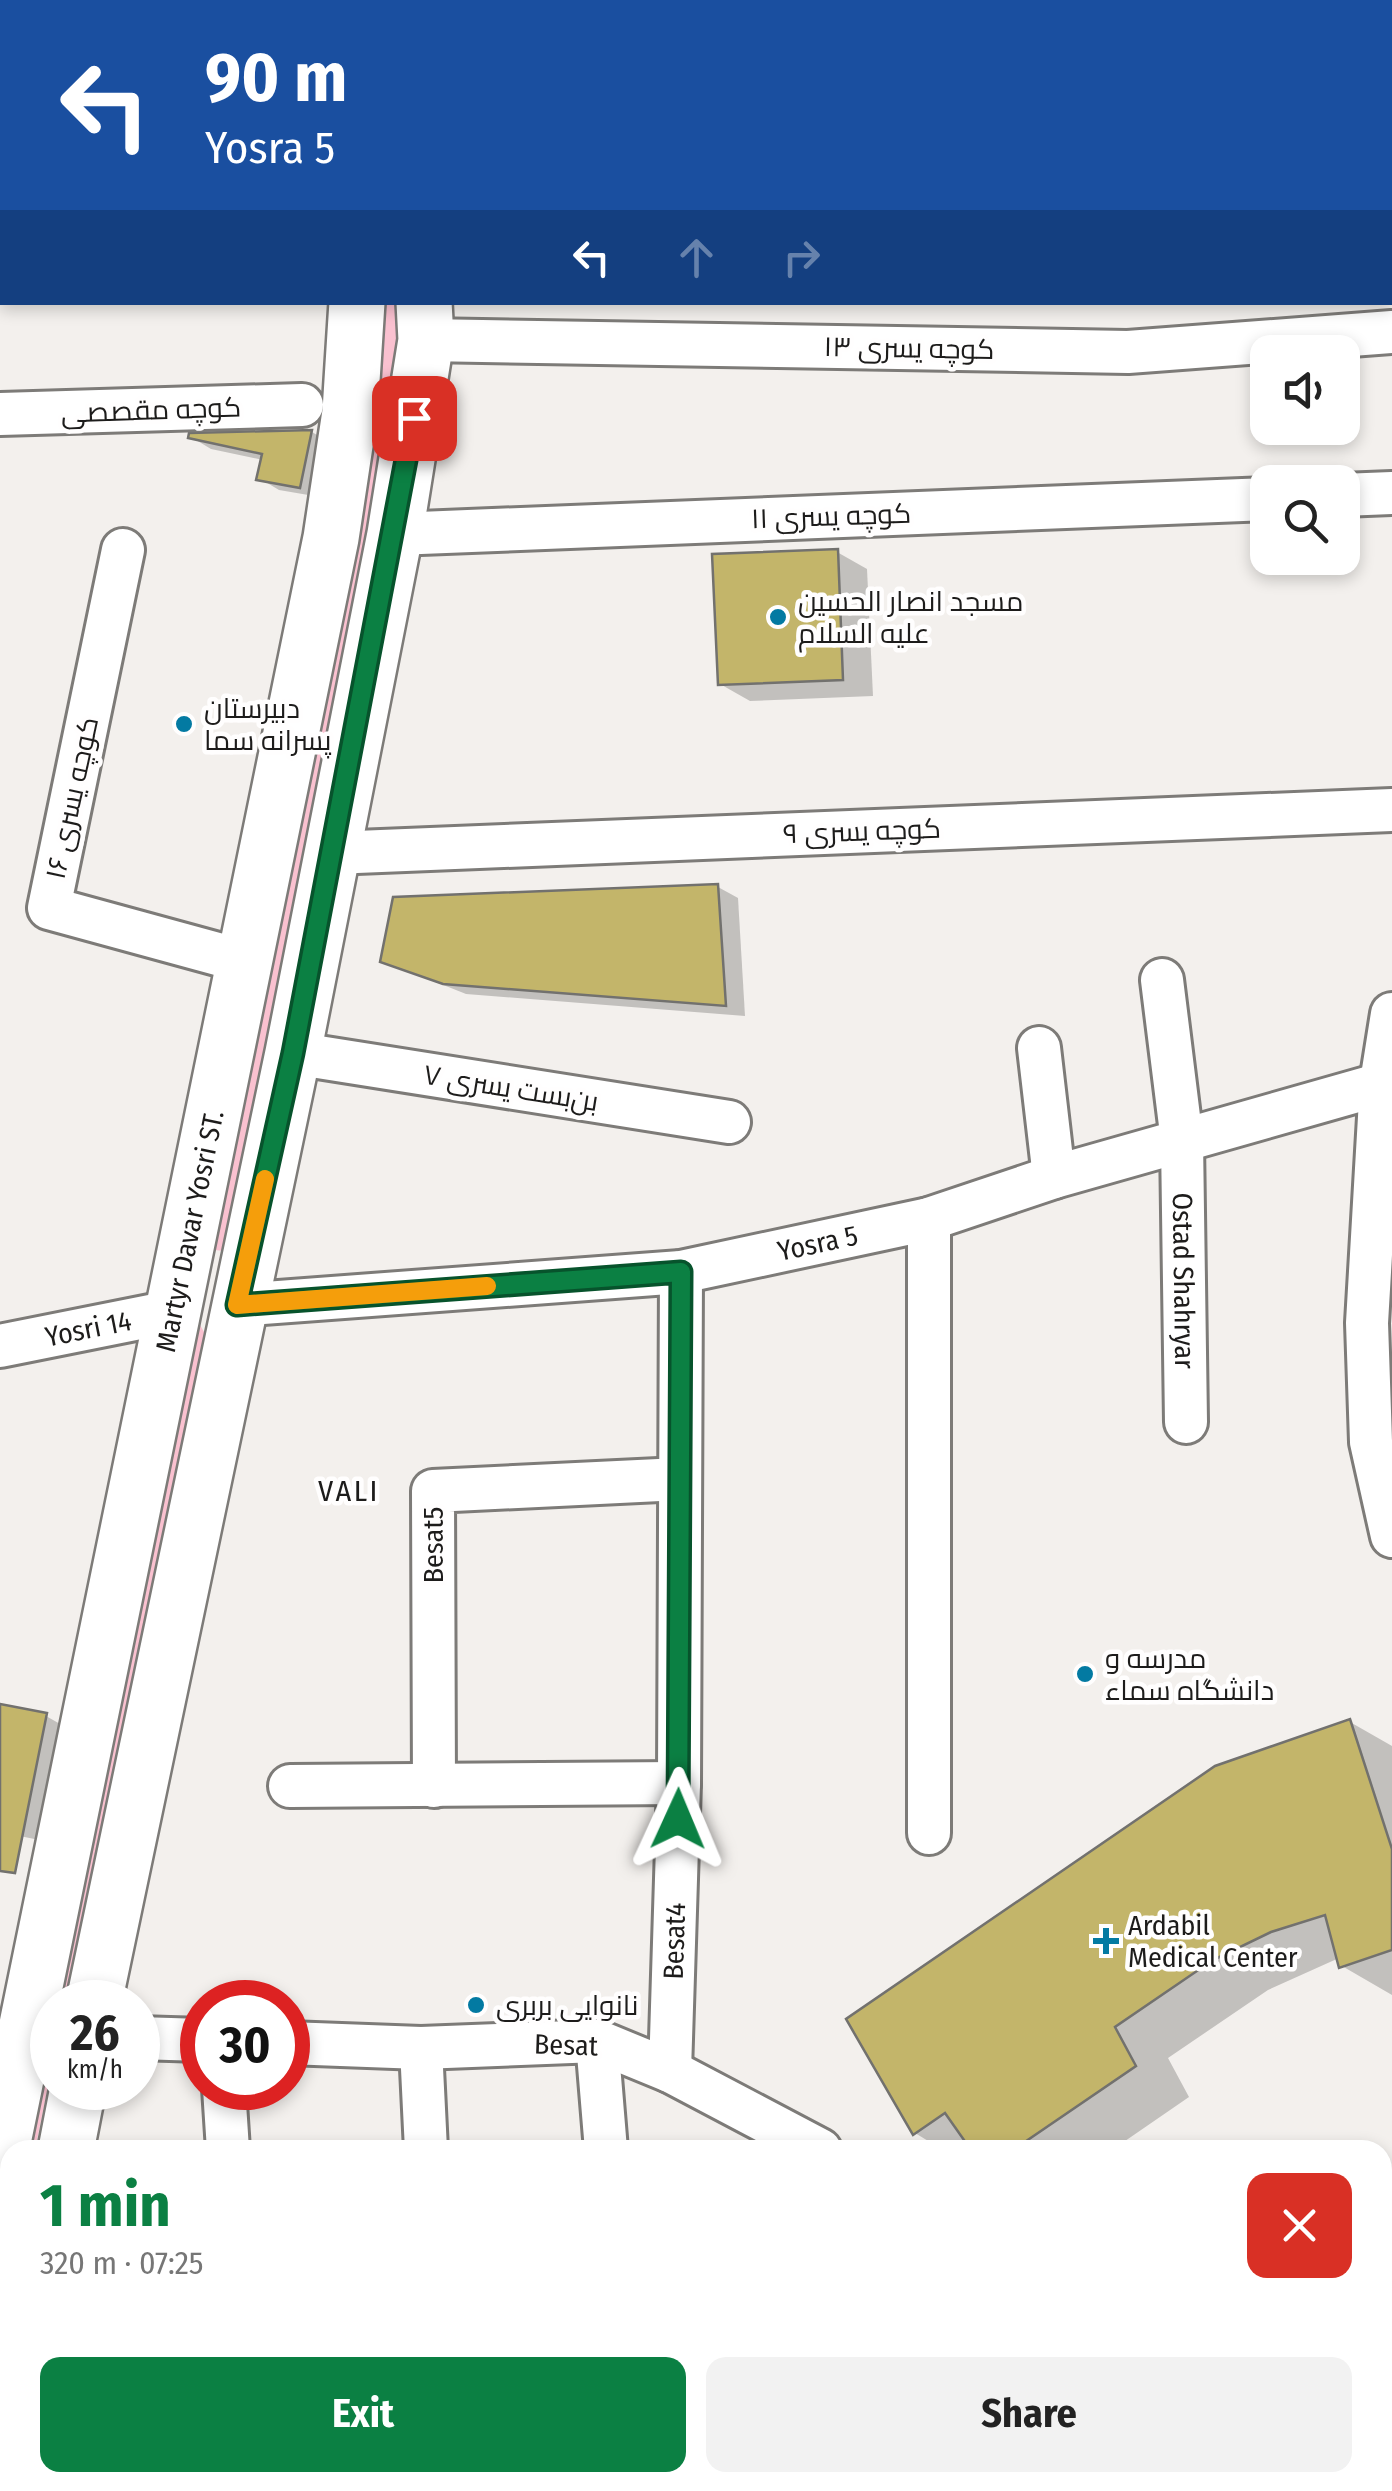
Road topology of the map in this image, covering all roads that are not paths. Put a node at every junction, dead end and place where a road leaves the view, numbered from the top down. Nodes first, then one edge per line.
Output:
1 (356, 305) edge
2 (425, 321) edge
3 (1392, 332) edge
4 (302, 405) dead end
5 (0, 414) edge
6 (1392, 494) edge
7 (1360, 495) edge
8 (1250, 499) edge
9 (395, 534) junction
10 (123, 550) dead end
11 (1392, 810) edge
12 (332, 853) junction
13 (243, 961) junction
14 (1162, 980) dead end
15 (1392, 1014) edge
16 (1039, 1048) dead end
17 (293, 1053) junction
18 (1387, 1082) edge
19 (729, 1122) dead end
20 (1182, 1141) junction
21 (1054, 1177) junction
22 (930, 1219) junction
23 (681, 1272) junction
24 (237, 1305) junction
25 (175, 1311) junction
26 (0, 1346) edge
27 (1186, 1422) dead end
28 (680, 1479) junction
29 (1392, 1536) edge
30 (679, 1783) junction
31 (290, 1786) dead end
32 (434, 1786) junction
33 (929, 1833) dead end
34 (99, 1980) edge
35 (597, 2041) junction
36 (310, 2044) edge
37 (421, 2048) junction
38 (11, 2059) edge
39 (670, 2071) junction
40 (74, 2110) edge
41 (225, 2110) edge
42 (2, 2140) edge
43 (68, 2140) edge
44 (227, 2140) edge
45 (426, 2140) edge
46 (605, 2140) edge
47 (801, 2140) edge

1 - 13 main road, Martyr Davar Yosri ST.
2 - 3 street, کوچه یسری ۱۳
2 - 9 main road
4 - 5 street, کوچه مقصصی
6 - 7 street
8 - 9 street, کوچه یسری ۱۱
9 - 12 main road
10 - 13 street, کوچه یسری ۱۶
11 - 12 street, کوچه یسری ۹
12 - 17 main road
13 - 25 main road, Martyr Davar Yosri ST.
14 - 20 street, Ostad Shahryar
15 - 18 street
16 - 21 street
17 - 19 street, بن‌بست یسری ۷
17 - 24 main road
18 - 20 street, Yosra 5
18 - 29 street
20 - 21 street, Yosra 5
20 - 27 street, Ostad Shahryar
21 - 22 street, Yosra 5
22 - 23 street, Yosra 5
22 - 33 street
23 - 24 street, Yosra 5
23 - 28 street, Besat4
24 - 25 main road
24 - 34 main road
25 - 26 street, Yosri 14
25 - 38 main road, Martyr Davar Yosri ST.
28 - 30 street, Besat4
28 - 32 street, Besat5
30 - 32 street
30 - 39 street, Besat4
31 - 32 street
35 - 37 street, Besat
35 - 39 street, Besat
35 - 46 street
36 - 37 street, Besat
37 - 45 street
38 - 42 main road, Martyr Davar Yosri ST.
39 - 47 street, Besat
40 - 43 main road
41 - 44 street

